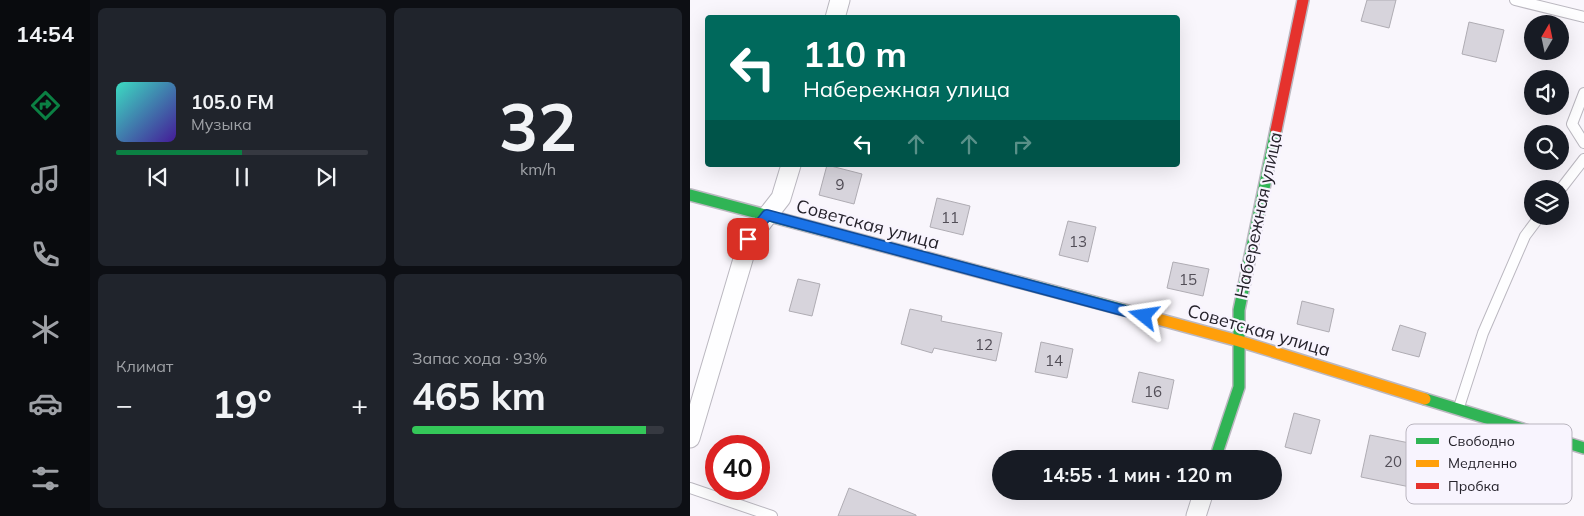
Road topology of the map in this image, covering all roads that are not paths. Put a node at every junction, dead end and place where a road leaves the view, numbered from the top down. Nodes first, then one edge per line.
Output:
1 (840, 0) edge
2 (1303, 0) edge
3 (1516, 0) edge
4 (836, 15) edge
5 (1584, 17) edge
6 (1584, 93) edge
7 (1584, 143) edge
8 (1584, 159) edge
9 (790, 167) edge
10 (1568, 180) edge
11 (690, 195) edge
12 (767, 215) junction
13 (1533, 225) edge
14 (1239, 341) junction
15 (1458, 408) junction
16 (1508, 424) edge
17 (690, 438) edge
18 (1572, 444) edge
19 (1584, 448) edge
20 (1218, 450) edge
21 (690, 488) edge
22 (1201, 500) edge
23 (772, 516) edge
24 (1196, 516) edge

1 - 4 street
2 - 14 street, Набережная улица
3 - 5 lane
6 - 7 lane
8 - 10 lane
9 - 12 street
11 - 12 street, Советская улица
12 - 14 street, Советская улица
12 - 17 street
13 - 15 lane
14 - 15 street, Советская улица
14 - 20 street, Набережная улица
15 - 16 street, Советская улица
18 - 19 street, Советская улица
21 - 23 lane
22 - 24 street

